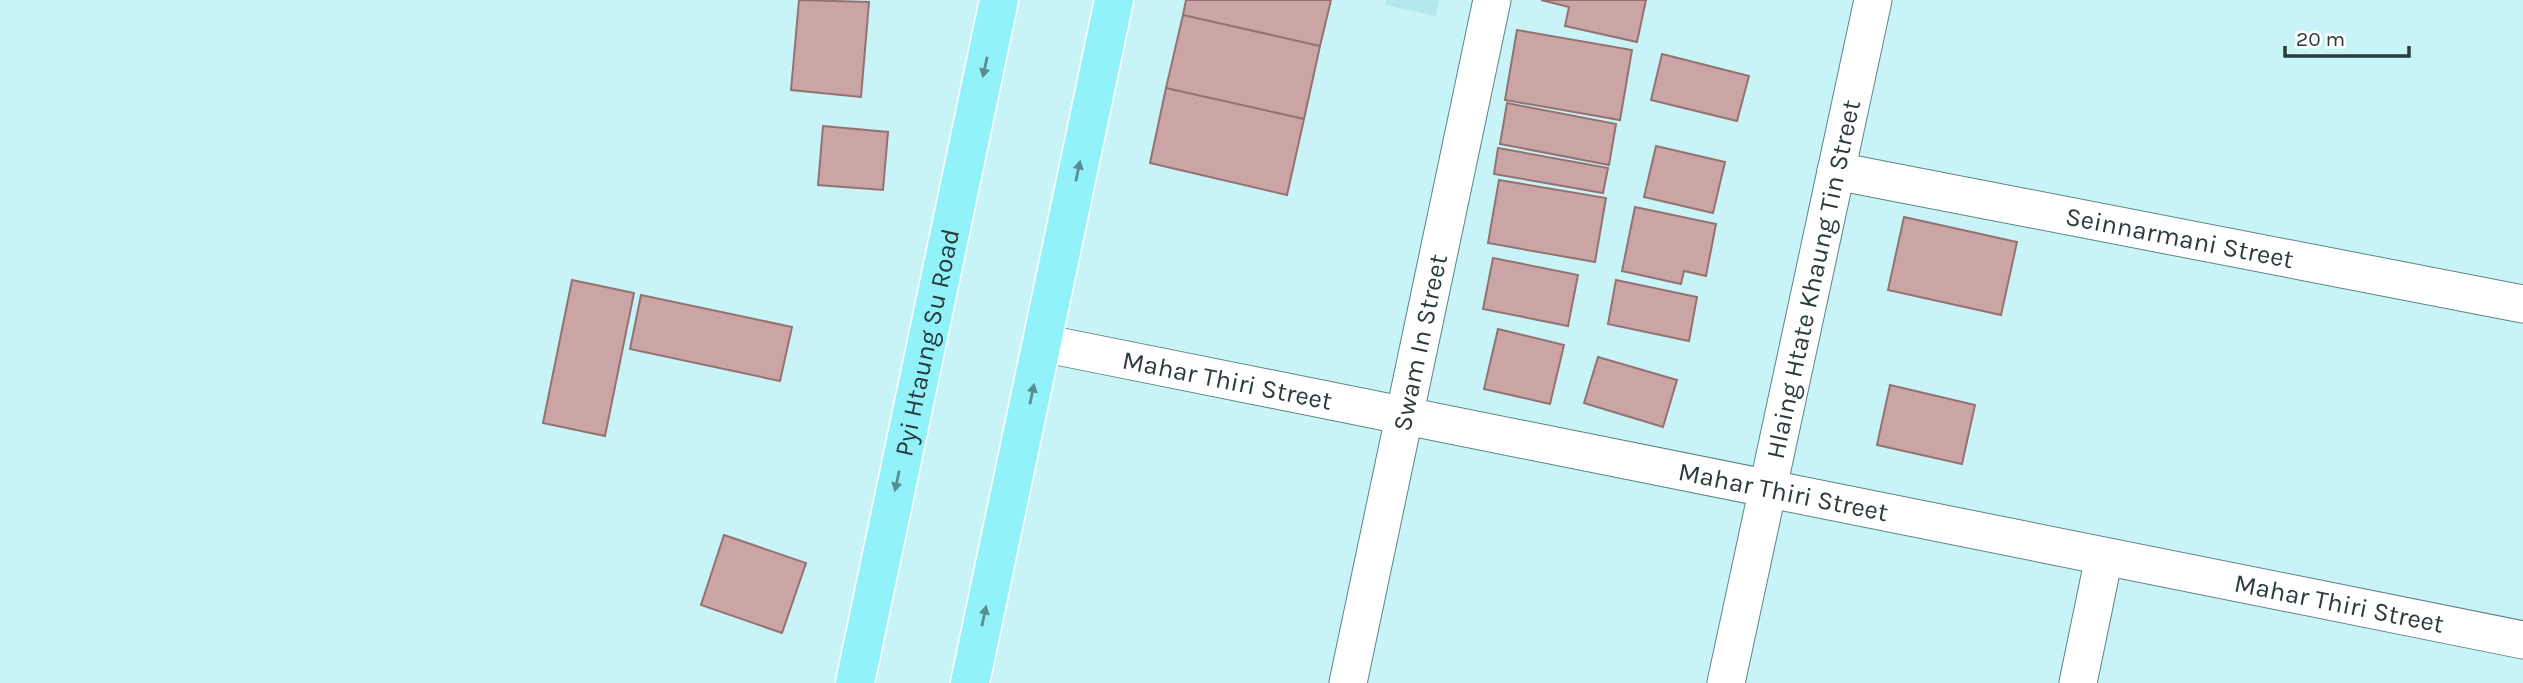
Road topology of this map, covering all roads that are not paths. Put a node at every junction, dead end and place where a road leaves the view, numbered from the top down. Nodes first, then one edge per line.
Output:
1 (999, 0) edge
2 (1114, 0) edge
3 (1492, 0) edge
4 (1873, 0) edge
5 (1836, 171) junction
6 (2523, 304) edge
7 (1042, 342) junction
8 (1405, 417) junction
9 (1768, 489) junction
10 (2104, 556) junction
11 (2523, 640) edge
12 (855, 683) edge
13 (970, 683) edge
14 (1348, 683) edge
15 (1726, 683) edge
16 (2078, 683) edge

1 -> 12 main road, Pyi Htaung Su Road
7 -> 2 main road
3 - 8 street, Swam In Street
4 - 5 street, Hlaing Htate Khaung Tin Street
5 - 6 street, Seinnarmani Street
5 - 9 street, Hlaing Htate Khaung Tin Street
7 - 8 street, Mahar Thiri Street
13 -> 7 main road
8 - 9 street, Mahar Thiri Street
8 - 14 street, Swam In Street
9 - 10 street, Mahar Thiri Street
9 - 15 street, Hlaing Htate Khaung Tin Street
10 - 11 street, Mahar Thiri Street
10 - 16 street

